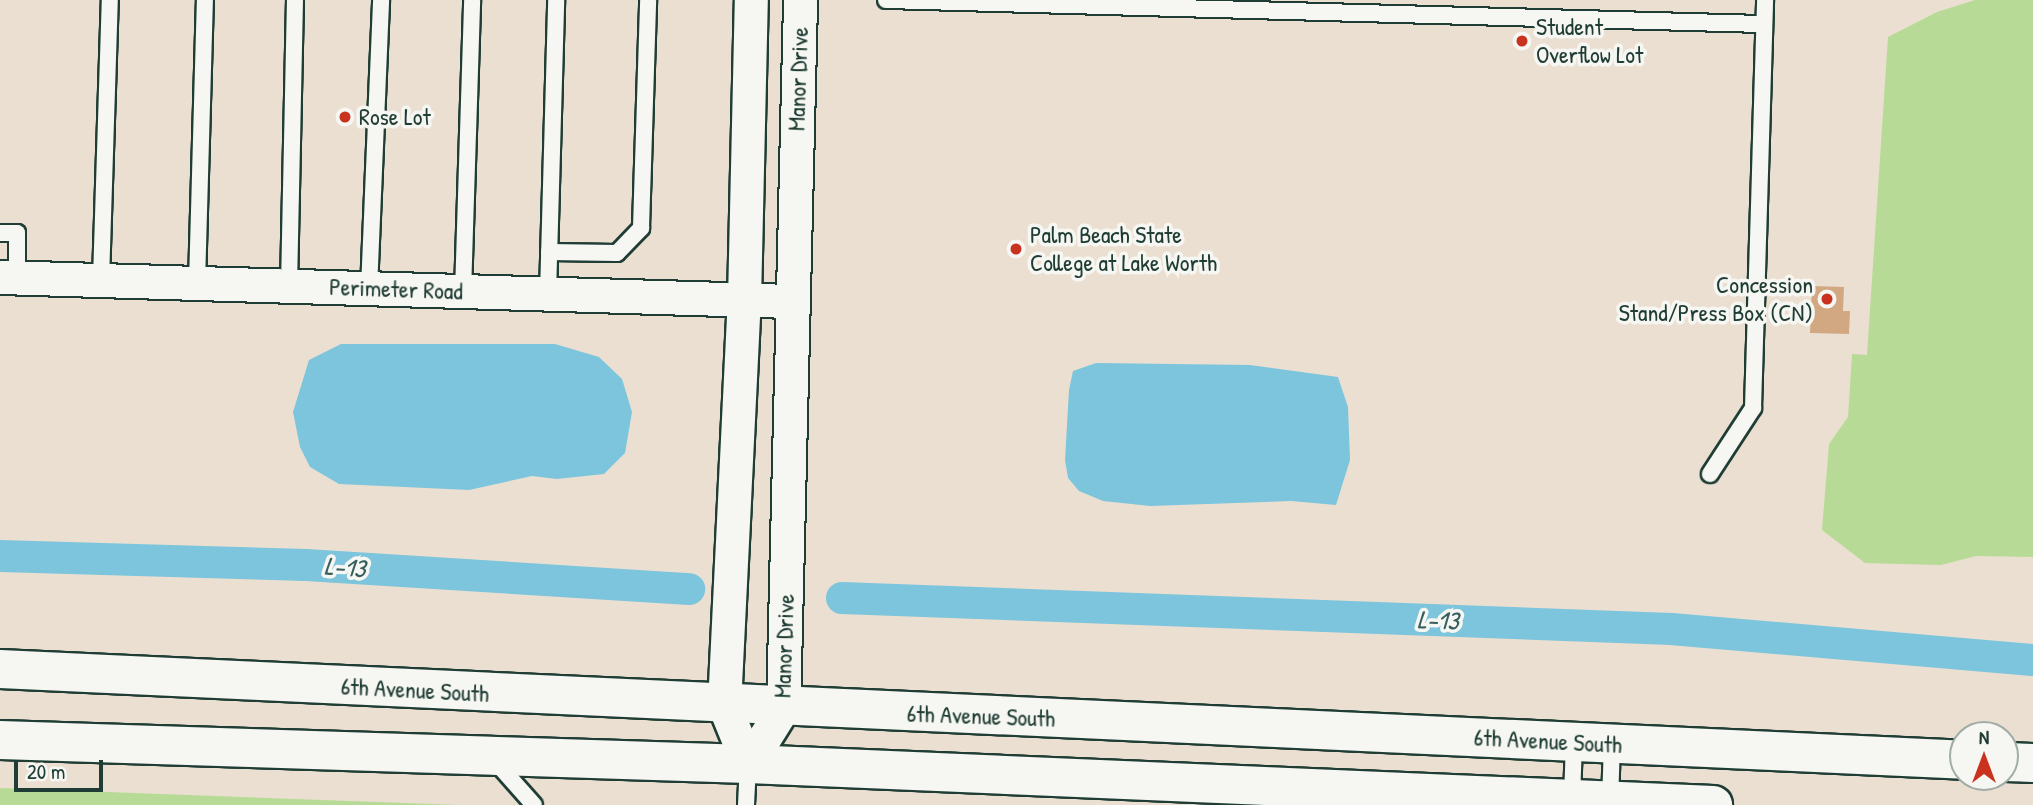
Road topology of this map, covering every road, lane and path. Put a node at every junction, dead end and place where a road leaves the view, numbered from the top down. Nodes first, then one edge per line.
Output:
1 (110, 0) edge
2 (205, 0) edge
3 (295, 0) edge
4 (381, 0) edge
5 (472, 0) edge
6 (555, 0) edge
7 (648, 0) edge
8 (751, 0) edge
9 (800, 0) edge
10 (886, 0) edge
11 (1765, 0) edge
12 (1765, 24) junction
13 (0, 233) edge
14 (549, 252) junction
15 (9, 277) edge
16 (101, 280) junction
17 (197, 283) junction
18 (289, 286) junction
19 (369, 289) junction
20 (463, 292) junction
21 (548, 294) junction
22 (744, 300) junction
23 (791, 302) junction
24 (1710, 474) dead end
25 (0, 669) edge
26 (724, 705) junction
27 (783, 708) junction
28 (0, 740) edge
29 (1574, 742) junction
30 (1612, 744) junction
31 (490, 755) junction
32 (1949, 759) edge
33 (748, 764) junction
34 (1572, 802) edge
35 (1610, 803) edge
36 (534, 805) edge
37 (746, 805) edge
38 (1713, 805) edge

1 - 16 lane
2 - 17 lane
3 - 18 lane
4 - 19 lane
5 - 20 lane
6 - 14 lane
7 - 14 lane
8 - 22 street, Manor Drive
9 - 23 street, Manor Drive
10 - 12 lane
11 - 12 lane
12 - 24 lane
13 - 15 lane
14 - 21 lane
15 - 16 street, Perimeter Road
16 - 17 street, Perimeter Road
17 - 18 street, Perimeter Road
18 - 19 street, Perimeter Road
19 - 20 street, Perimeter Road
20 - 21 street, Perimeter Road
21 - 22 street, Perimeter Road
22 - 23 street, Perimeter Road
22 - 26 street, Manor Drive
23 - 27 street, Manor Drive
25 - 26 street, 6th Avenue South
26 - 27 street, 6th Avenue South
26 - 33 street, Manor Drive
27 - 29 street, 6th Avenue South
27 - 33 street, Manor Drive
28 - 31 street
29 - 30 street, 6th Avenue South
29 - 34 lane
30 - 32 street, 6th Avenue South
30 - 35 lane
31 - 33 street
31 - 36 lane
33 - 34 street
33 - 37 lane
34 - 35 street
35 - 38 street

